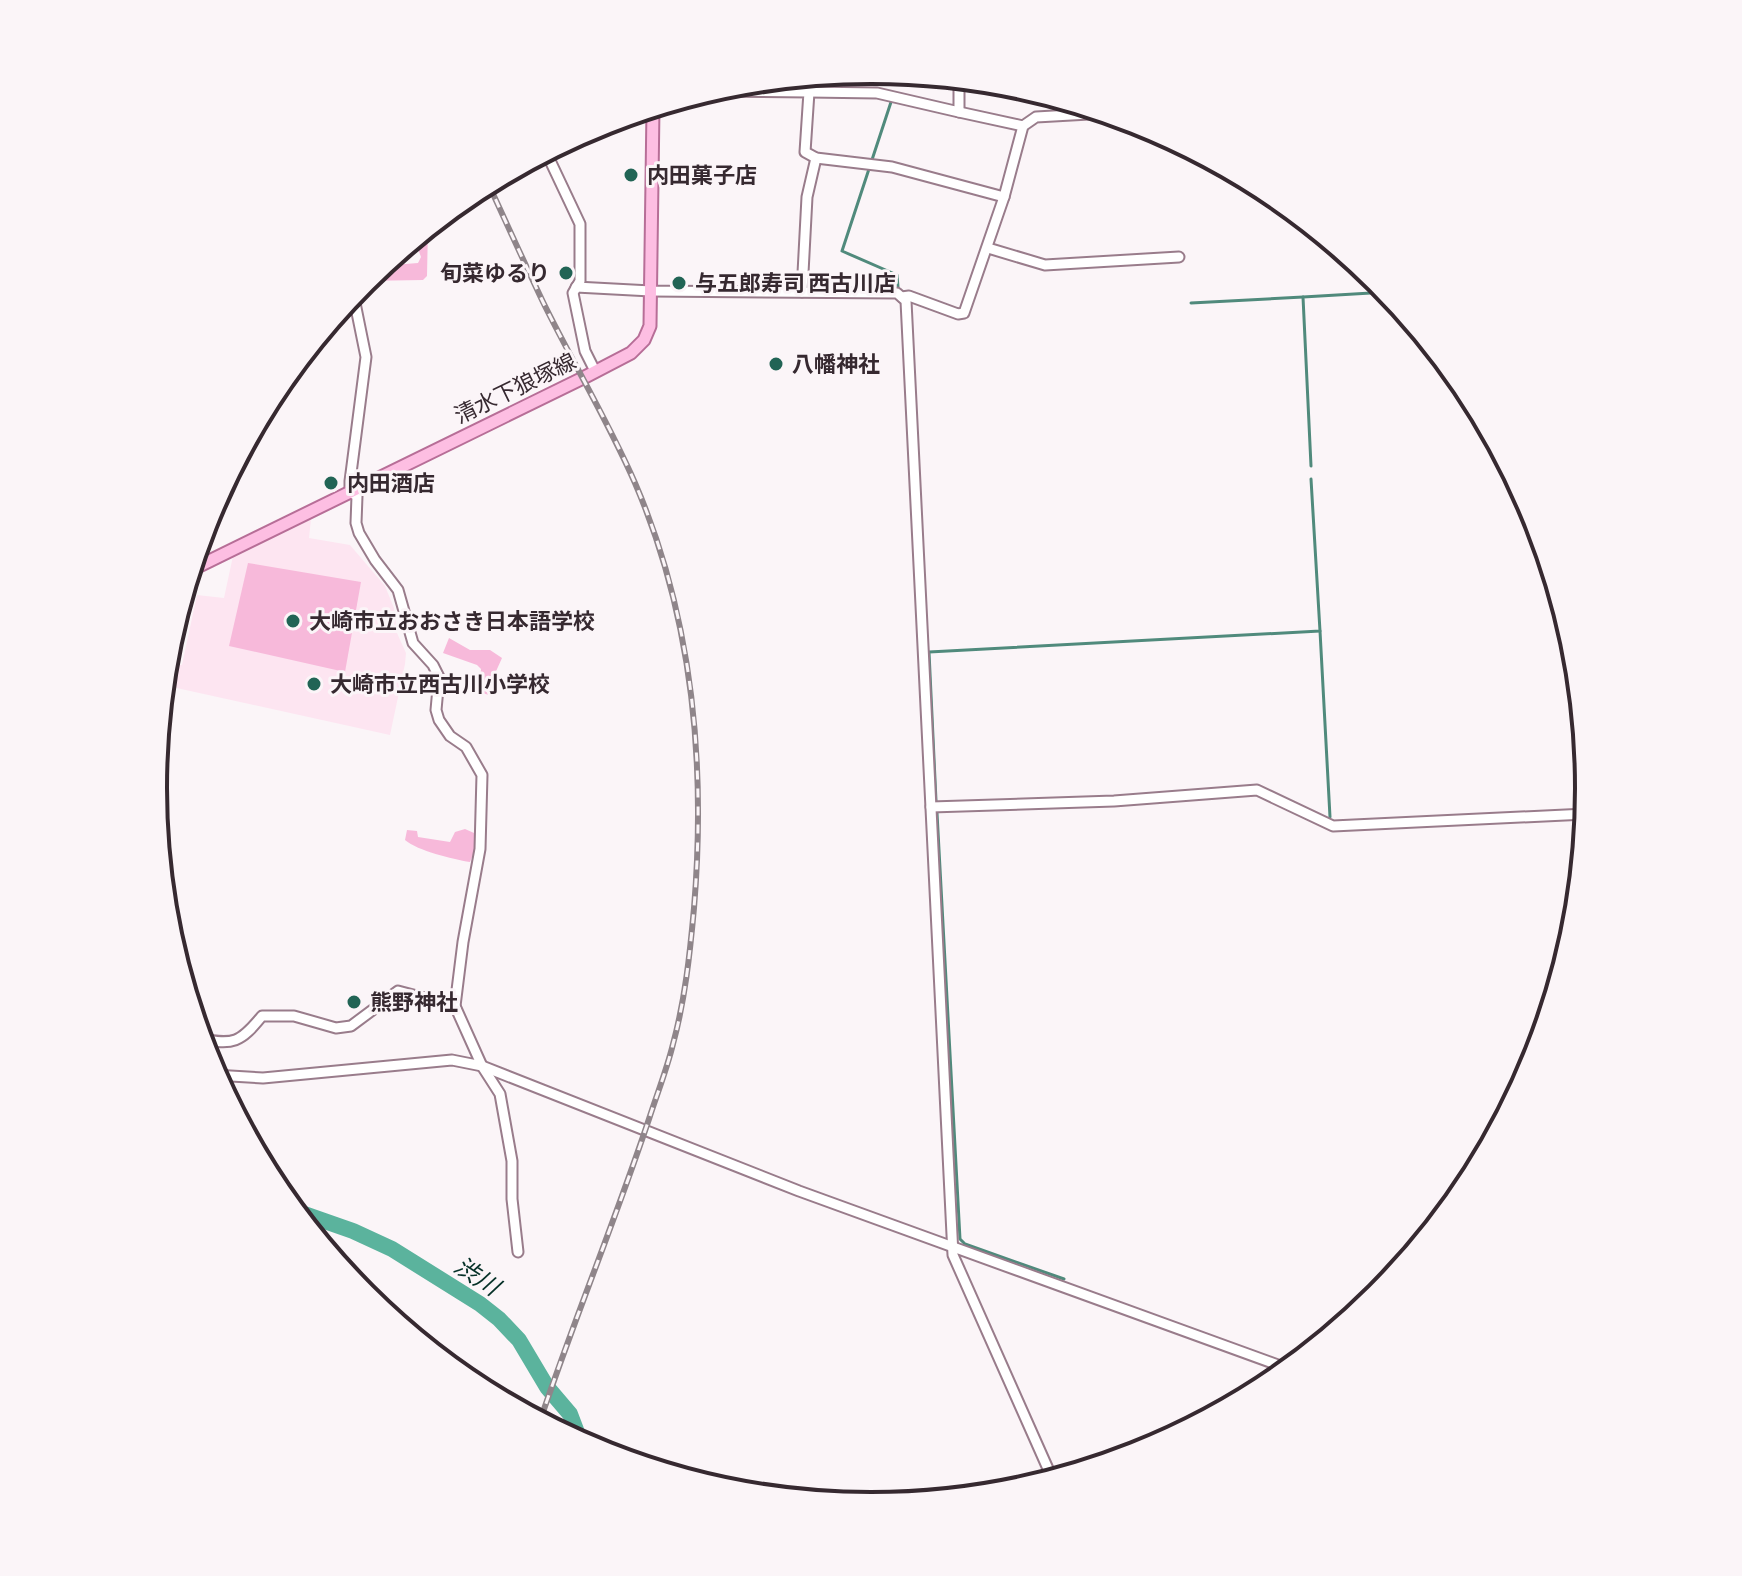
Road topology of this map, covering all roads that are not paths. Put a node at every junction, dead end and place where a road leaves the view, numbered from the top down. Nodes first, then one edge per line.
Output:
1 (809, 87) edge
2 (959, 90) edge
3 (770, 92) edge
4 (809, 92) junction
5 (959, 112) junction
6 (1076, 115) edge
7 (653, 119) edge
8 (1023, 126) junction
9 (816, 158) junction
10 (551, 162) edge
11 (1004, 197) junction
12 (988, 248) junction
13 (1179, 257) dead end
14 (576, 287) junction
15 (651, 291) junction
16 (802, 292) junction
17 (902, 297) junction
18 (356, 308) edge
19 (595, 371) junction
20 (350, 492) junction
21 (203, 564) edge
22 (931, 807) junction
23 (1574, 815) edge
24 (455, 1006) junction
25 (215, 1041) edge
26 (482, 1066) junction
27 (230, 1076) edge
28 (953, 1249) junction
29 (518, 1252) dead end
30 (1275, 1364) edge
31 (1048, 1469) edge

1 - 4 street
2 - 5 street
3 - 4 street
4 - 5 street
4 - 9 street
5 - 8 street
6 - 8 street
7 - 15 main road, 清水下狼塚線
8 - 11 street
9 - 11 street
9 - 16 street
10 - 14 street
11 - 12 street
12 - 13 street
12 - 17 street
14 - 15 street
14 - 19 street
15 - 16 street
15 - 19 main road, 清水下狼塚線
16 - 17 street
17 - 22 street
18 - 20 street
19 - 20 main road, 清水下狼塚線
20 - 21 main road, 清水下狼塚線
20 - 24 street
22 - 23 street
22 - 28 street
24 - 25 street
24 - 26 street
26 - 27 street
26 - 28 street
26 - 29 street
28 - 30 street
28 - 31 street

